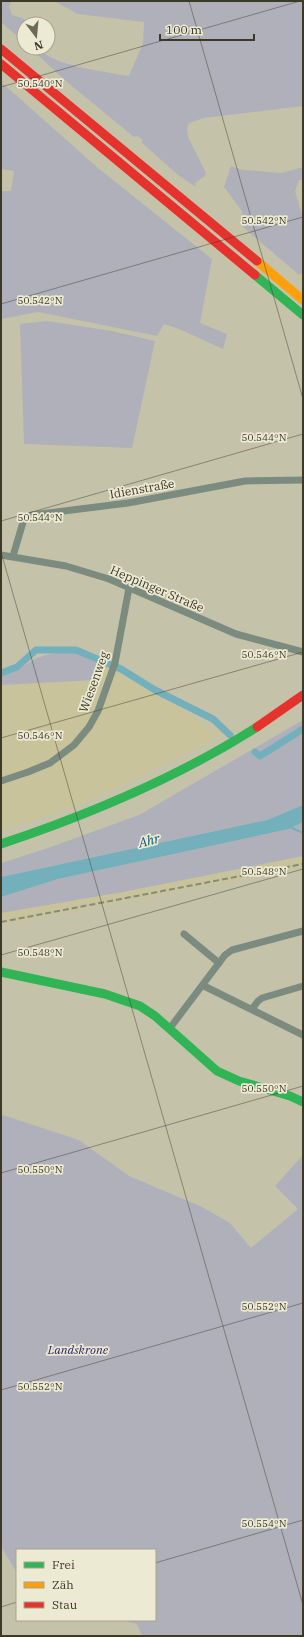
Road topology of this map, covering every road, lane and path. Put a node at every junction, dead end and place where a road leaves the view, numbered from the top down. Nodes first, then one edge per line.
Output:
1 (1, 48) edge
2 (1, 64) edge
3 (303, 300) edge
4 (303, 314) edge
5 (303, 480) edge
6 (1, 554) edge
7 (13, 556) junction
8 (129, 588) junction
9 (303, 652) edge
10 (303, 695) edge
11 (1, 781) edge
12 (1, 844) edge
13 (303, 931) edge
14 (184, 934) dead end
15 (219, 963) junction
16 (1, 972) edge
17 (204, 986) junction
18 (303, 986) edge
19 (252, 1009) junction
20 (170, 1028) junction
21 (303, 1035) edge
22 (303, 1102) edge

1 - 3 main road
2 - 4 main road
5 - 7 street, Idienstraße
6 - 7 street, Heppinger Straße
7 - 8 street, Heppinger Straße
8 - 9 street, Heppinger Straße
8 - 11 street, Wiesenweg
10 - 12 main road
13 - 15 street
14 - 15 street
15 - 17 street
16 - 20 main road
17 - 19 street
17 - 20 street
18 - 19 street
19 - 21 street
20 - 22 main road

